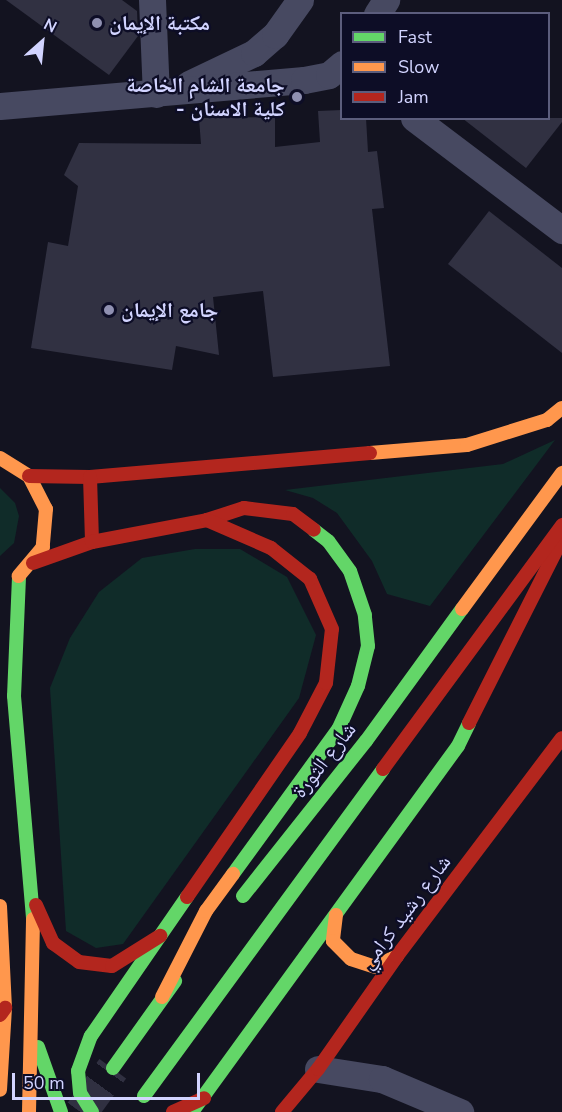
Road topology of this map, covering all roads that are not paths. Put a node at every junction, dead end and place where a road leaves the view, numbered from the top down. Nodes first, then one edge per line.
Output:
1 (152, 0) edge
2 (300, 0) edge
3 (340, 66) edge
4 (163, 93) junction
5 (0, 106) edge
6 (417, 120) edge
7 (562, 230) edge
8 (562, 408) edge
9 (0, 458) edge
10 (242, 463) junction
11 (562, 473) edge
12 (29, 476) junction
13 (90, 477) junction
14 (244, 508) junction
15 (207, 520) junction
16 (562, 525) edge
17 (562, 539) edge
18 (92, 542) junction
19 (33, 563) junction
20 (19, 577) junction
21 (2, 585) dead end
22 (562, 738) edge
23 (33, 899) junction
24 (0, 906) edge
25 (235, 906) dead end
26 (336, 915) junction
27 (160, 936) junction
28 (206, 942) dead end
29 (397, 956) junction
30 (162, 997) junction
31 (3, 1012) edge
32 (31, 1022) junction
33 (113, 1068) tunnel mouth
34 (318, 1069) junction
35 (0, 1090) edge
36 (144, 1096) dead end
37 (204, 1098) junction
38 (29, 1112) edge
39 (61, 1112) edge
40 (92, 1112) edge
41 (173, 1112) edge
42 (192, 1112) edge
43 (200, 1112) edge
44 (282, 1112) edge
45 (460, 1112) edge

1 - 4 street
2 - 4 street
3 - 4 street
4 - 5 street
6 - 7 street
8 - 10 main road
9 - 12 main road
10 - 13 main road
10 - 14 main road
11 - 25 main road, شارع الثورة
12 - 13 main road
12 - 19 main road
13 - 18 main road
14 - 15 main road
14 - 30 main road
15 - 18 main road
15 - 27 main road
16 - 36 main road
17 - 26 main road
18 - 19 main road
19 - 20 main road
20 - 21 main road
20 - 23 main road
22 - 29 main road, شارع رشيد كرامي
23 - 27 main road
23 - 32 main road
24 - 31 main road
26 - 29 main road
26 - 37 main road
27 - 40 main road
28 - 30 main road
29 - 34 main road, شارع رشيد كرامي
30 - 33 main road
31 - 35 main road
32 - 38 main road
32 - 39 main road
34 - 44 main road, شارع رشيد كرامي
34 - 45 street
37 - 41 main road
37 - 42 main road
37 - 43 main road

